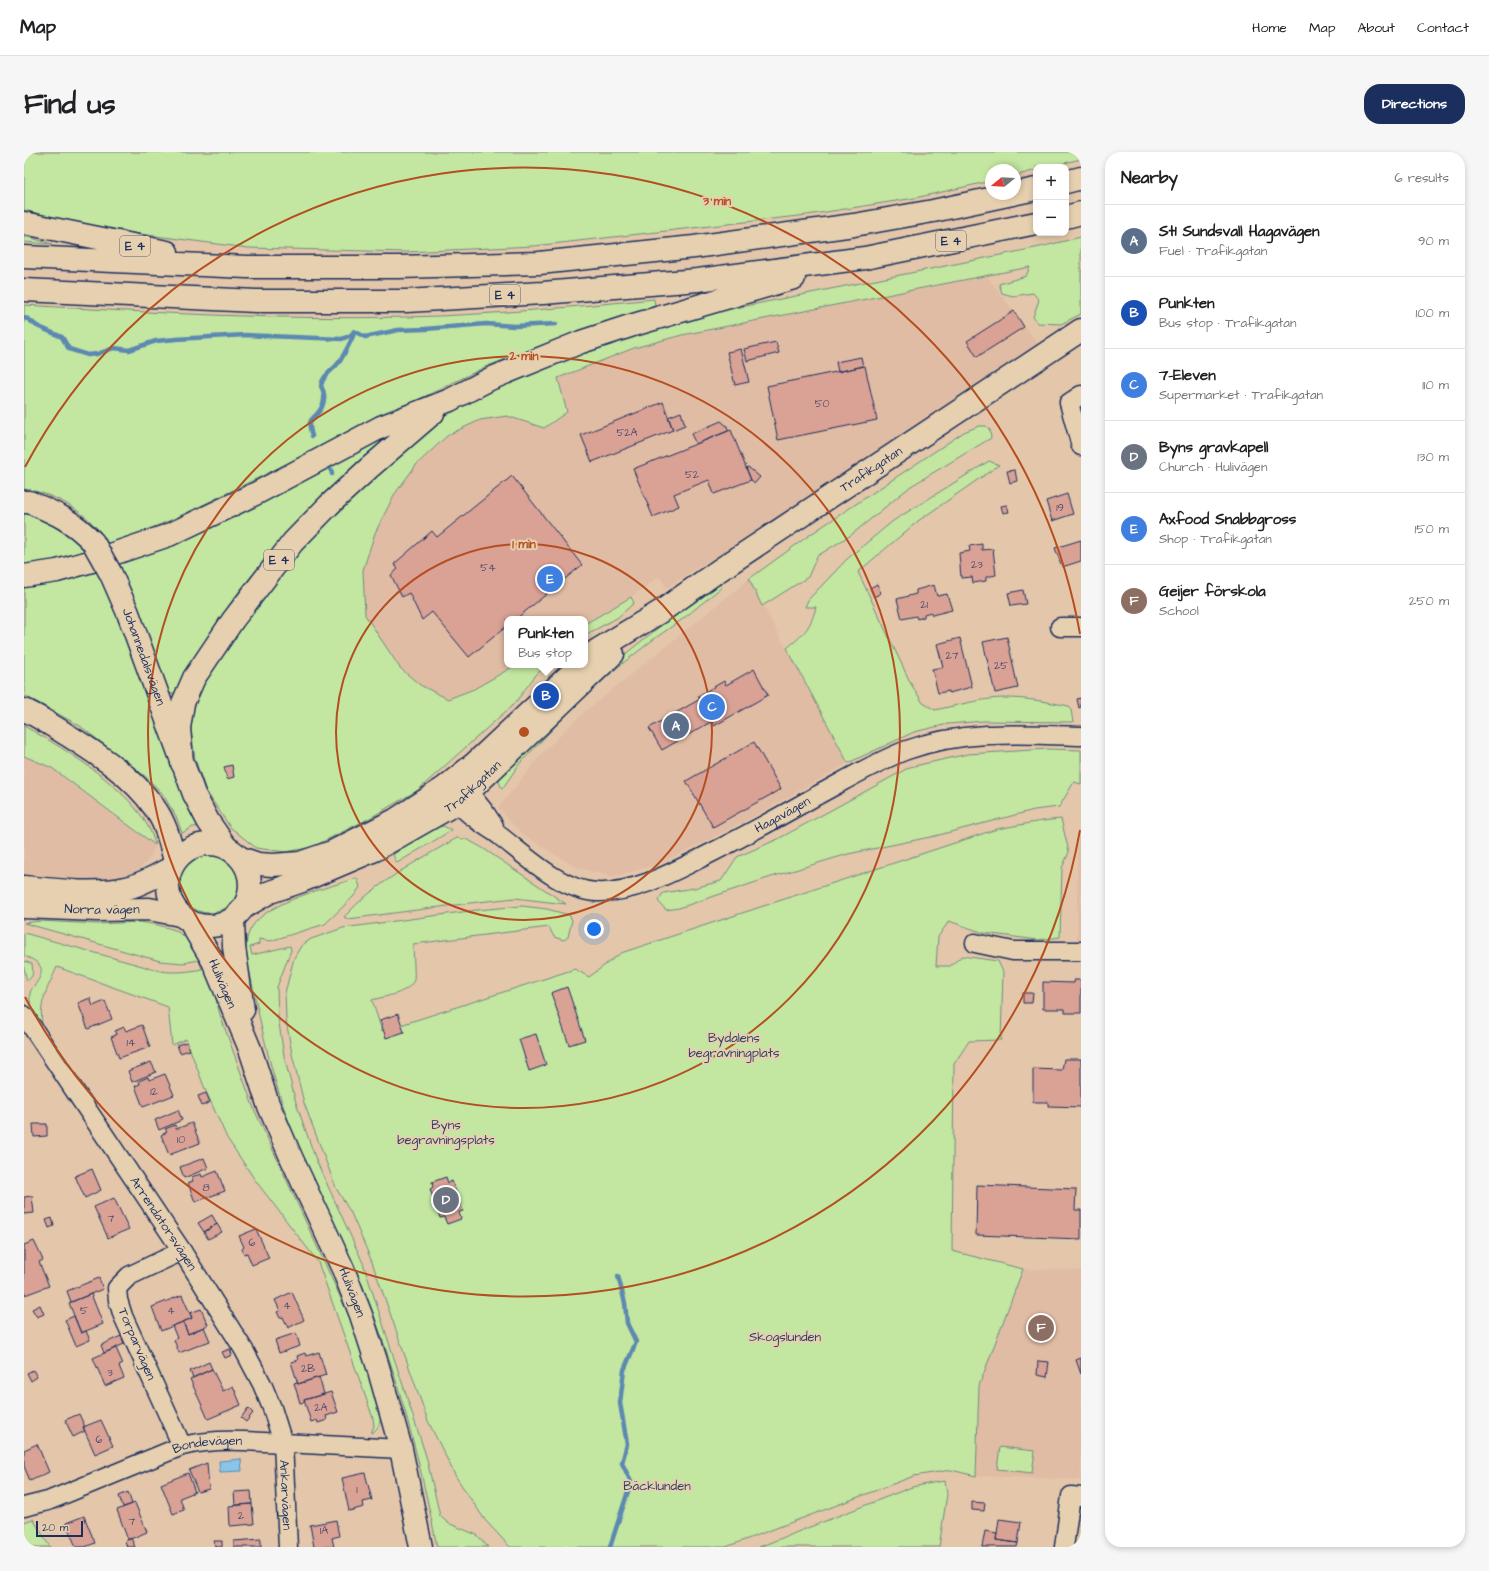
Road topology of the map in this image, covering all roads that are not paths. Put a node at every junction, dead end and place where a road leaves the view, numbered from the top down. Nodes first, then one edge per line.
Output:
1 (1081, 178) edge
2 (1069, 181) edge
3 (1033, 190) edge
4 (1081, 214) edge
5 (1069, 216) edge
6 (24, 223) edge
7 (1033, 224) edge
8 (24, 257) edge
9 (865, 258) junction
10 (247, 268) junction
11 (24, 290) edge
12 (1081, 330) edge
13 (1081, 395) edge
14 (450, 400) junction
15 (1081, 446) edge
16 (24, 502) edge
17 (24, 576) edge
18 (663, 610) junction
19 (1060, 627) dead end
20 (1081, 627) edge
21 (588, 658) edge
22 (577, 668) edge
23 (24, 710) edge
24 (1081, 736) edge
25 (182, 763) junction
26 (456, 790) junction
27 (233, 853) junction
28 (173, 864) junction
29 (24, 887) edge
30 (24, 907) edge
31 (239, 913) junction
32 (185, 918) junction
33 (975, 942) dead end
34 (1075, 950) edge
35 (24, 1015) edge
36 (250, 1049) junction
37 (182, 1250) junction
38 (283, 1443) junction
39 (182, 1446) junction
40 (401, 1449) junction
41 (1076, 1497) edge
42 (24, 1508) edge
43 (288, 1547) edge
44 (421, 1547) edge
45 (1064, 1547) edge

1 - 2 main road
3 - 10 main road, E 4
4 - 5 main road
6 - 10 main road, E 4
7 - 9 main road, E 4
8 - 10 main road, E 4
9 - 11 main road, E 4
9 - 14 main road, E 4
12 - 18 main road, Trafikgatan
13 - 15 street
14 - 17 main road, E 4
14 - 25 main road, E 4
16 - 25 main road, Johannedalsvägen, bridge
18 - 21 main road, Trafikgatan
18 - 26 main road, Trafikgatan
19 - 20 street
22 - 26 main road, Trafikgatan
23 - 28 main road
24 - 26 street, Hagavägen
25 - 27 main road, Johannedalsvägen
26 - 27 main road, Trafikgatan
26 - 31 main road, Trafikgatan
27 - 28 main road
27 - 31 main road
28 - 29 main road, Norra vägen
28 - 32 main road
30 - 32 main road, Norra vägen
31 - 32 main road
31 - 36 main road, Hulivägen
32 - 36 main road, Hulivägen
33 - 34 street
35 - 37 street, Arrendatorsvägen
36 - 40 main road, Hulivägen
37 - 38 street, Arrendatorsvägen
37 - 39 street, Torparvägen
38 - 39 street, Bondevägen
38 - 40 street, Bondevägen
38 - 43 street, Ankarvägen
39 - 42 street, Bondevägen
40 - 44 main road, Hulivägen
41 - 45 street

